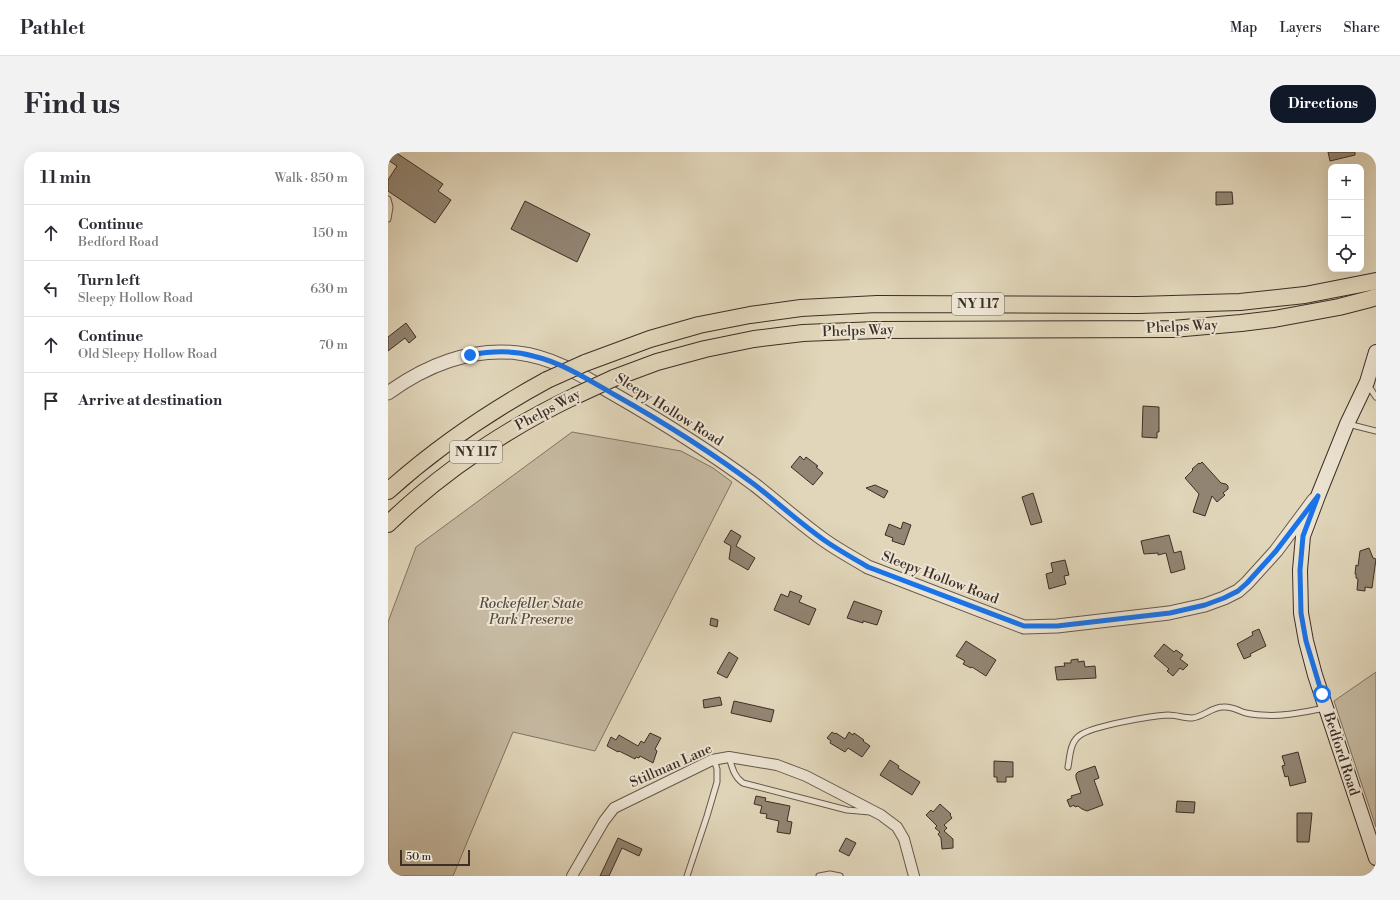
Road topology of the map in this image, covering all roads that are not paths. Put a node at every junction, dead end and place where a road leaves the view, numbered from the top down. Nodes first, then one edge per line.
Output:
1 (388, 199) edge
2 (388, 219) edge
3 (1376, 281) edge
4 (1376, 297) edge
5 (1376, 352) edge
6 (1367, 382) junction
7 (388, 392) edge
8 (1376, 397) edge
9 (1347, 424) junction
10 (1376, 430) edge
11 (388, 491) edge
12 (1318, 496) junction
13 (388, 524) edge
14 (1326, 708) junction
15 (729, 757) junction
16 (714, 760) junction
17 (1068, 767) dead end
18 (875, 812) junction
19 (1376, 858) edge
20 (572, 876) edge
21 (687, 876) edge
22 (819, 876) edge
23 (840, 876) edge
24 (914, 876) edge

1 - 2 lane
3 - 11 main road, Phelps Way / NY 117, bridge
4 - 13 main road, Phelps Way / NY 117, bridge
5 - 6 main road, Bedford Road
6 - 8 lane
6 - 9 main road, Bedford Road
7 - 12 street, Sleepy Hollow Road
9 - 10 lane
9 - 12 main road, Bedford Road
12 - 14 main road, Bedford Road
14 - 17 lane
14 - 19 main road, Bedford Road
15 - 16 street, Stillman Lane
15 - 18 street, Stillman Lane
15 - 18 lane
16 - 20 street, Stillman Lane
16 - 21 lane
18 - 24 street, Stillman Lane
22 - 23 lane

